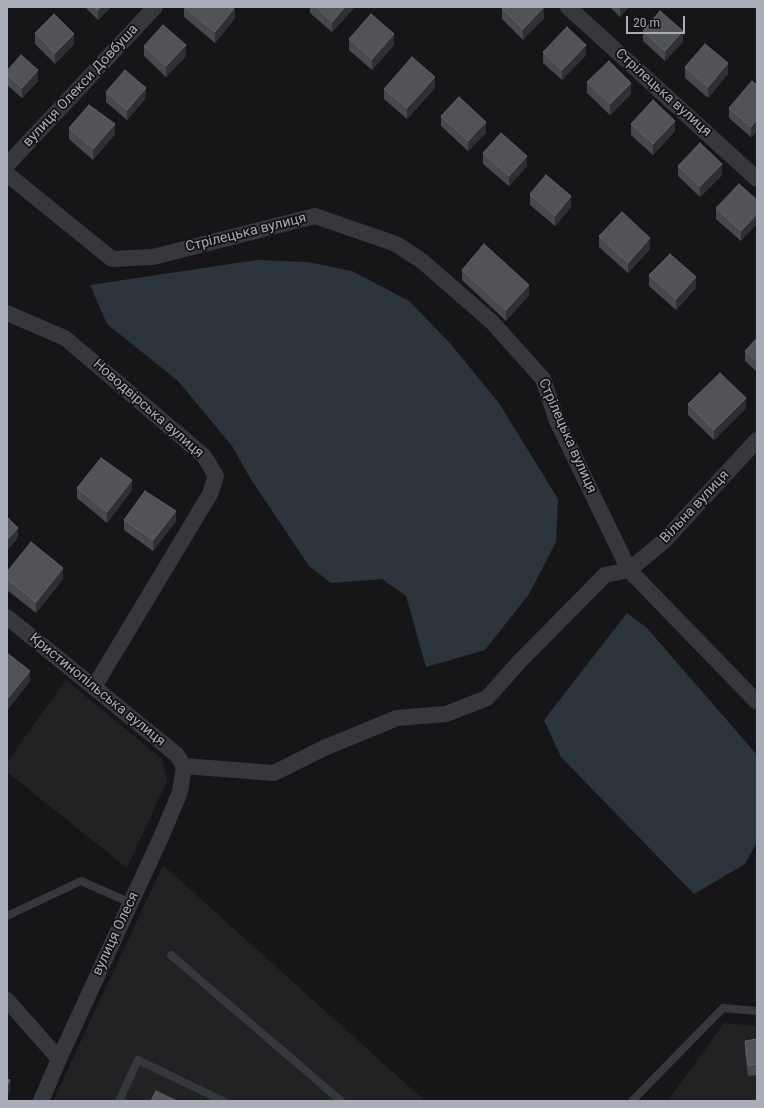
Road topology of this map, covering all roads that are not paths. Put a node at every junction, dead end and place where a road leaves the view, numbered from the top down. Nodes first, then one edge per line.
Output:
1 (155, 7) edge
2 (568, 7) edge
3 (7, 165) edge
4 (7, 174) edge
5 (757, 179) edge
6 (7, 313) edge
7 (757, 440) edge
8 (629, 570) junction
9 (7, 617) edge
10 (94, 687) junction
11 (757, 702) edge
12 (184, 766) junction
13 (131, 903) junction
14 (7, 916) edge
15 (171, 955) dead end
16 (7, 1000) edge
17 (757, 1012) edge
18 (59, 1059) junction
19 (41, 1101) edge
20 (119, 1101) edge
21 (223, 1101) edge
22 (341, 1101) edge
23 (632, 1101) edge

1 - 3 street, вулиця Олекси Довбуша
2 - 5 street, Стрілецька вулиця
4 - 8 street, Стрілецька вулиця
6 - 10 street, Новодвірська вулиця
7 - 8 street, Вільна вулиця
8 - 11 street, Стрілецька вулиця
8 - 12 street
9 - 10 street, Кристинопільська вулиця
10 - 12 street, Кристинопільська вулиця
12 - 13 street, вулиця Олеся
13 - 14 lane
13 - 18 street, вулиця Олеся
15 - 22 lane
16 - 18 street
17 - 23 lane
18 - 19 street, вулиця Олеся
20 - 21 lane

